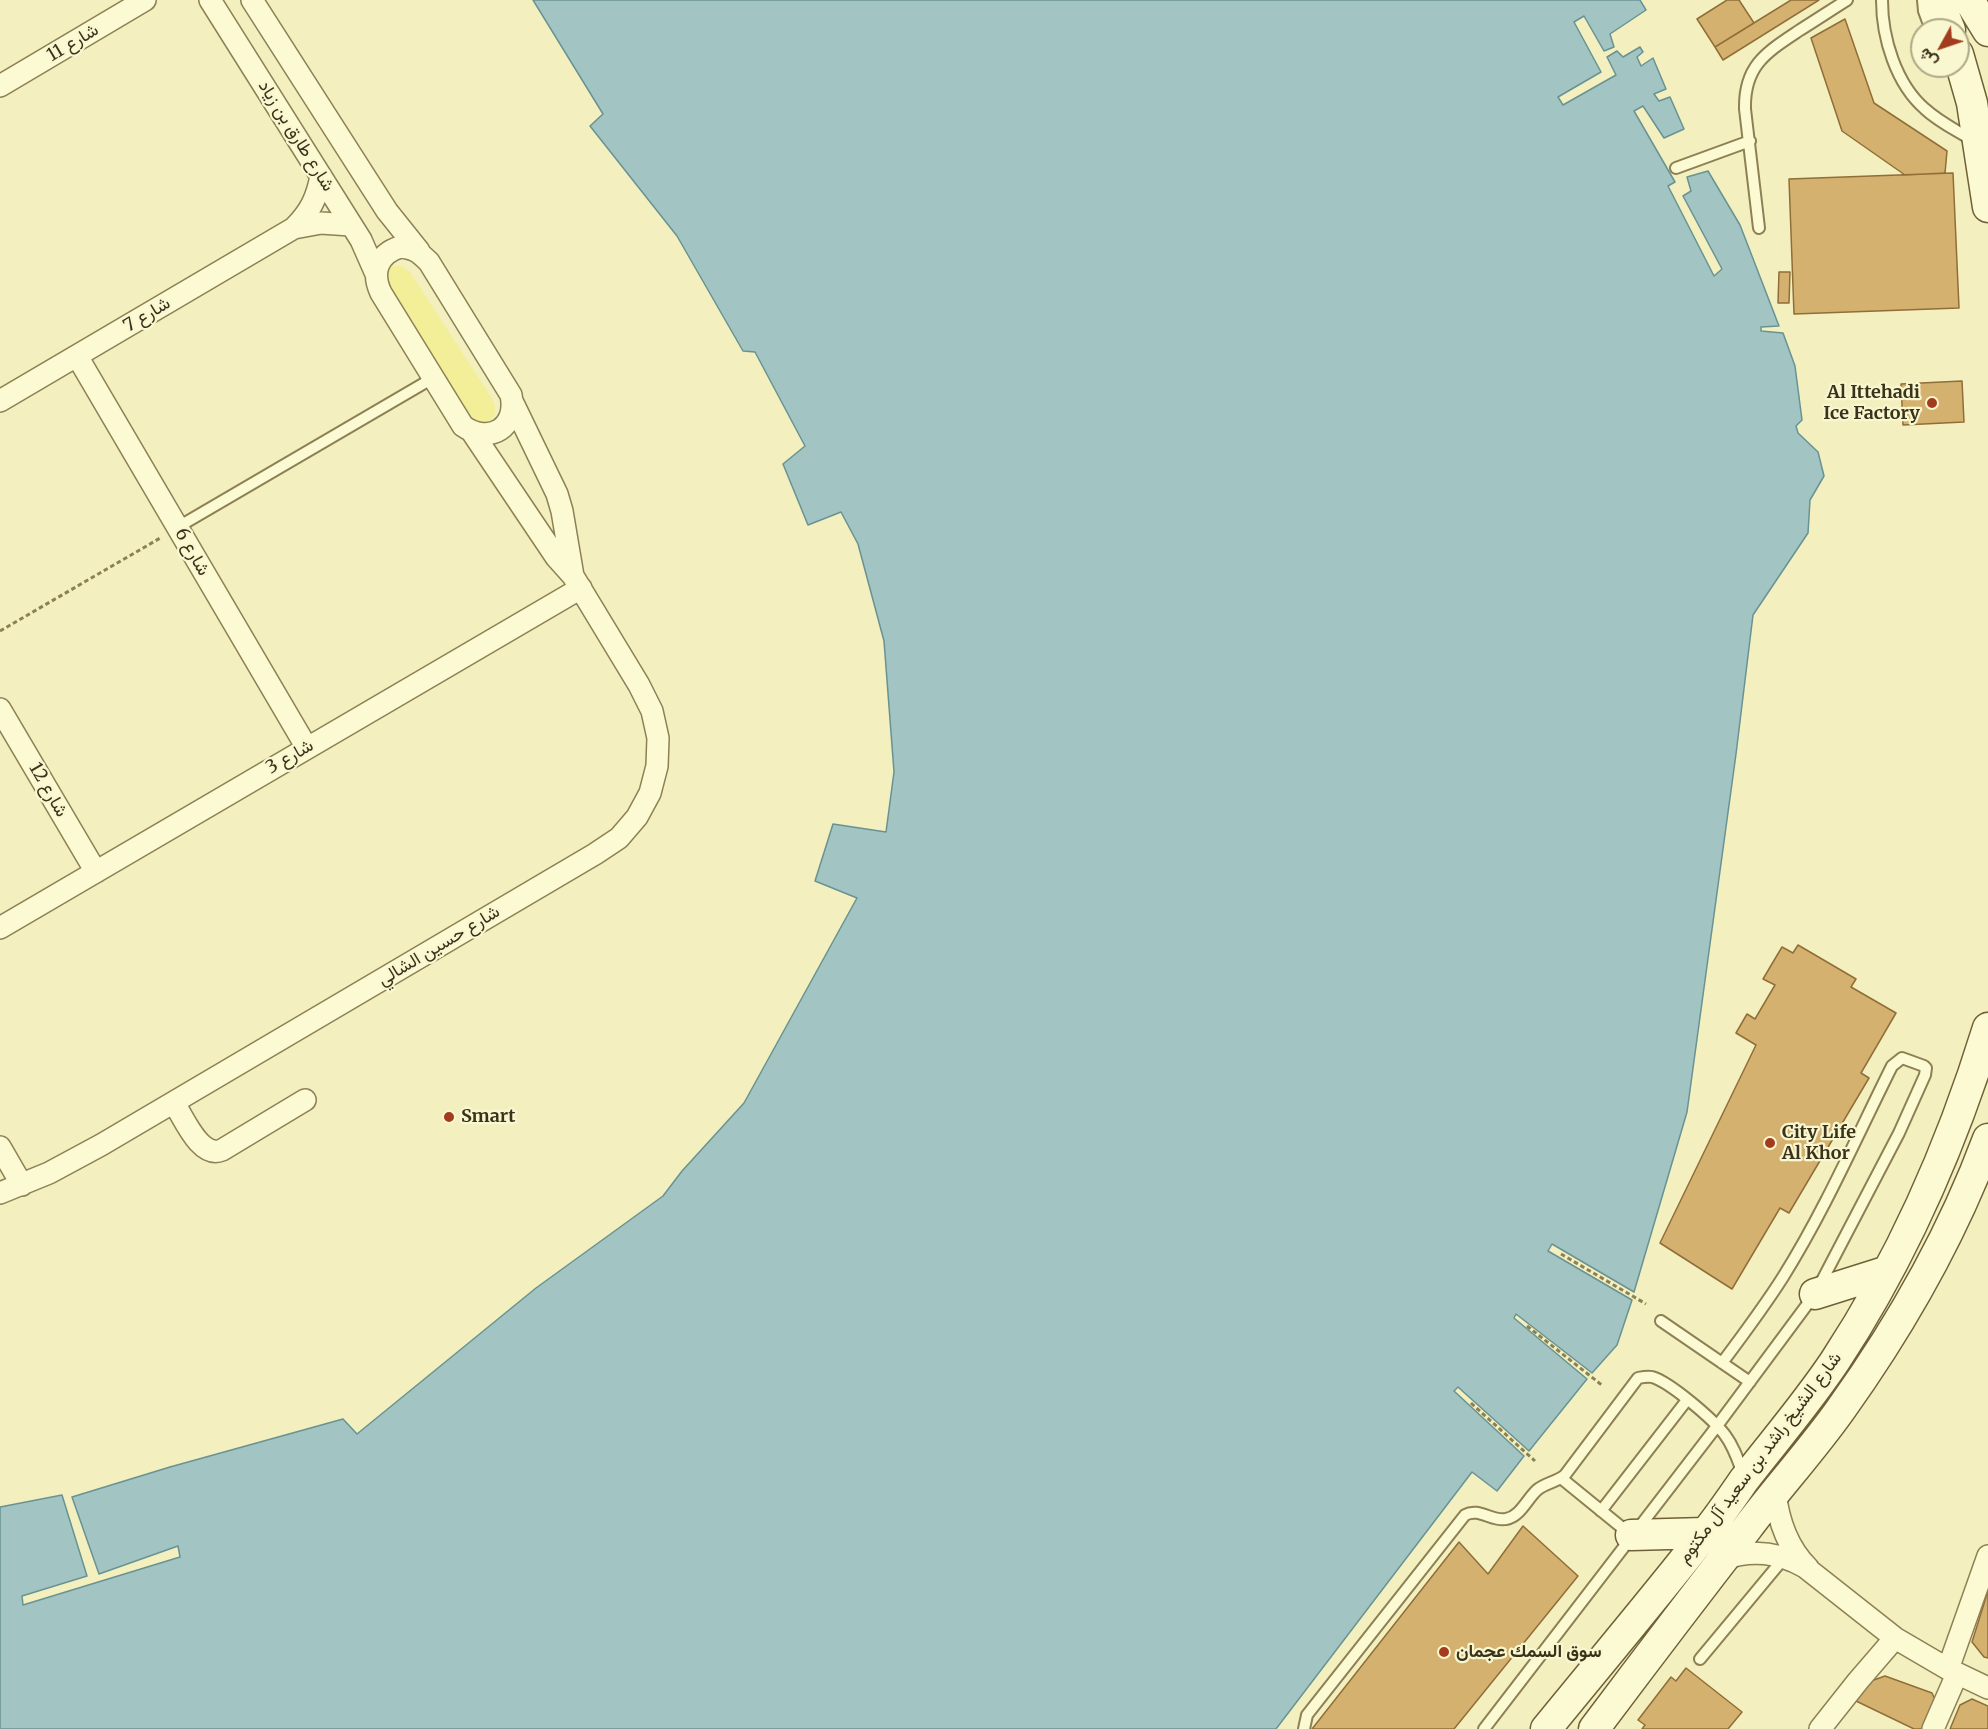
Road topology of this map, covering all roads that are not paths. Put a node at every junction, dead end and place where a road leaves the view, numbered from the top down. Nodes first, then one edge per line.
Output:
1 (145, 0) edge
2 (1847, 0) edge
3 (1882, 0) edge
4 (1923, 0) edge
5 (1938, 0) edge
6 (1969, 0) edge
7 (254, 1) edge
8 (210, 2) edge
9 (1927, 18) edge
10 (1945, 18) edge
11 (1988, 30) edge
12 (1965, 78) edge
13 (0, 86) edge
14 (1750, 141) junction
15 (1980, 146) junction
16 (1676, 168) dead end
17 (321, 176) junction
18 (1988, 207) edge
19 (351, 225) junction
20 (294, 228) junction
21 (1759, 228) dead end
22 (419, 251) junction
23 (375, 274) junction
24 (77, 356) junction
25 (433, 378) junction
26 (2, 395) edge
27 (513, 403) junction
28 (472, 432) junction
29 (178, 527) junction
30 (577, 582) junction
31 (0, 709) edge
32 (307, 748) junction
33 (96, 872) junction
34 (0, 928) edge
35 (1988, 1028) edge
36 (305, 1100) dead end
37 (174, 1103) junction
38 (1988, 1139) edge
39 (0, 1147) edge
40 (22, 1185) junction
41 (0, 1193) edge
42 (1888, 1271) junction
43 (1815, 1294) junction
44 (1661, 1321) dead end
45 (1722, 1363) junction
46 (1750, 1382) junction
47 (1687, 1400) junction
48 (1717, 1426) junction
49 (1562, 1478) junction
50 (1745, 1480) junction
51 (1775, 1491) junction
52 (1601, 1511) junction
53 (1706, 1533) junction
54 (1631, 1535) junction
55 (1988, 1556) edge
56 (1723, 1558) junction
57 (1784, 1558) junction
58 (1815, 1575) junction
59 (1895, 1638) junction
60 (1700, 1659) dead end
61 (1953, 1672) junction
62 (1988, 1688) edge
63 (1304, 1729) edge
64 (1484, 1729) edge
65 (1546, 1729) edge
66 (1594, 1729) edge
67 (1820, 1729) edge
68 (1933, 1729) edge

1 - 13 street, شارع 11
2 - 14 lane
3 - 15 lane
4 - 9 lane
5 - 10 main road
6 - 11 main road
7 - 22 street, شارع طارق بن زياد
8 - 17 street, شارع طارق بن زياد
12 - 15 main road
14 - 16 lane
14 - 21 lane
15 - 18 main road
17 - 19 street, شارع طارق بن زياد
17 - 20 street, شارع 7
19 - 20 street, شارع 7
19 - 23 street, شارع طارق بن زياد
20 - 24 street, شارع 7
22 - 23 street
22 - 27 street, شارع طارق بن زياد
23 - 25 street, شارع طارق بن زياد
24 - 26 street, شارع 7
24 - 29 street, شارع 6
25 - 28 street, شارع حسين الشالي
25 - 29 lane
27 - 28 street
27 - 30 street, شارع حسين الشالي
28 - 30 street, شارع حسين الشالي
29 - 32 street, شارع 6
30 - 32 street, شارع 3
30 - 37 street, شارع حسين الشالي
31 - 33 street, شارع 12
32 - 33 street, شارع 3
33 - 34 street, شارع 3
35 - 42 main road, شارع الشيخ راشد بن سعيد آل مكتوم
36 - 37 street
37 - 40 street, شارع حسين الشالي
38 - 51 main road, شارع الشيخ راشد بن سعيد آل مكتوم
39 - 40 street
40 - 41 street, شارع حسين الشالي
42 - 43 main road
42 - 50 main road, شارع الشيخ راشد بن سعيد آل مكتوم
43 - 45 lane
43 - 46 lane
44 - 45 lane
45 - 46 lane
46 - 48 lane
47 - 48 lane
47 - 49 lane
47 - 52 lane
48 - 50 lane
48 - 54 lane
49 - 52 lane
49 - 63 lane
50 - 53 main road, شارع الشيخ راشد بن سعيد آل مكتوم
51 - 56 main road, شارع الشيخ راشد بن سعيد آل مكتوم
51 - 58 street
52 - 54 lane
53 - 54 main road
53 - 65 main road, شارع الشيخ راشد بن سعيد آل مكتوم
54 - 64 lane
55 - 61 street
56 - 57 street
56 - 66 main road, شارع الشيخ راشد بن سعيد آل مكتوم
57 - 58 street
57 - 60 lane
58 - 59 street
59 - 61 street
59 - 67 street
61 - 62 street
61 - 68 street

